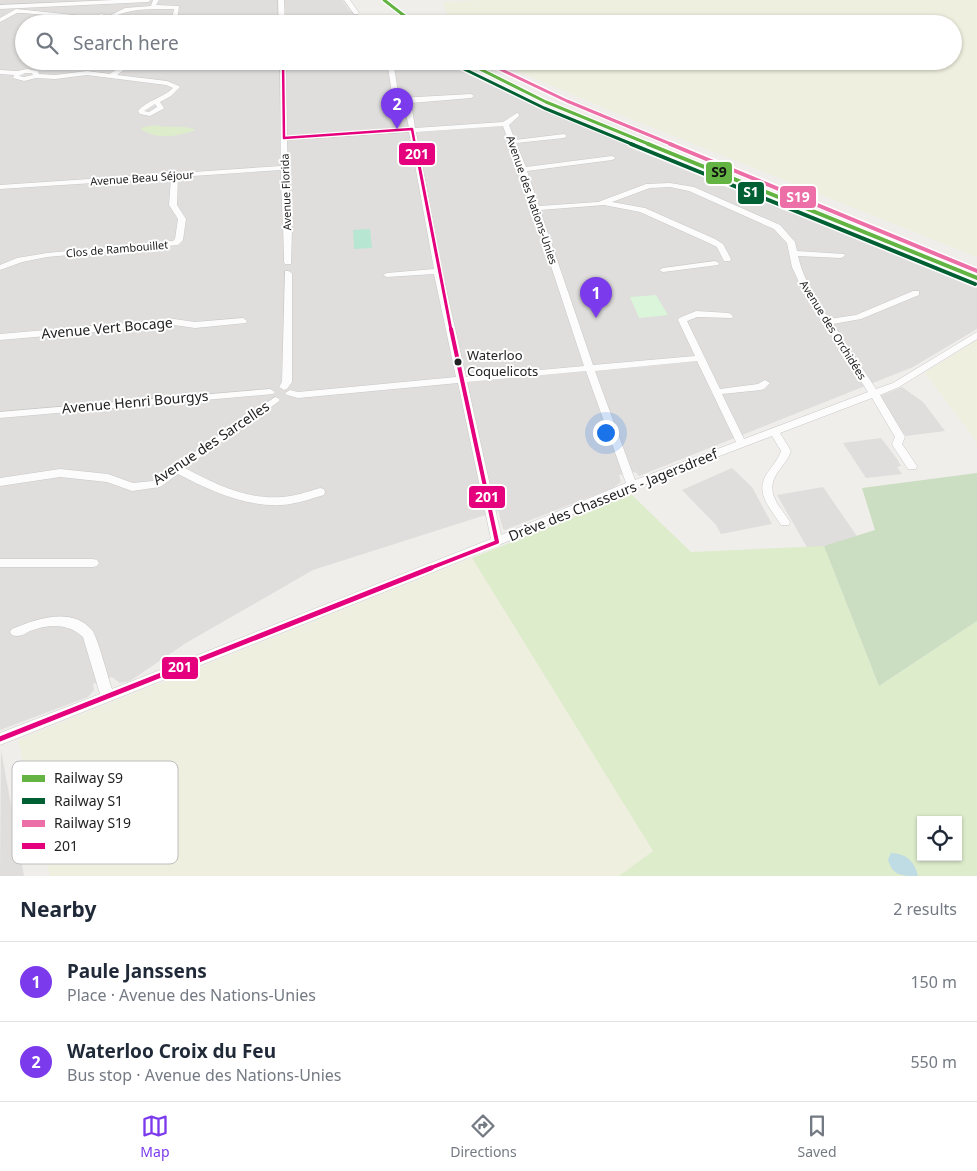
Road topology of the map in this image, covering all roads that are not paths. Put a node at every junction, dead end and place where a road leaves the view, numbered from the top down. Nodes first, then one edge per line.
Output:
1 (148, 0) edge
2 (156, 0) edge
3 (281, 0) edge
4 (347, 0) edge
5 (45, 2) edge
6 (0, 7) edge
7 (154, 7) junction
8 (356, 13) dead end
9 (63, 15) edge
10 (112, 15) edge
11 (176, 15) edge
12 (282, 15) edge
13 (0, 20) edge
14 (120, 70) edge
15 (283, 70) edge
16 (391, 70) edge
17 (0, 72) edge
18 (111, 76) junction
19 (471, 96) dead end
20 (406, 100) junction
21 (157, 102) dead end
22 (517, 115) dead end
23 (505, 124) junction
24 (412, 130) junction
25 (564, 136) dead end
26 (284, 138) junction
27 (511, 142) junction
28 (612, 158) dead end
29 (284, 168) junction
30 (522, 169) junction
31 (175, 175) junction
32 (0, 187) edge
33 (620, 197) junction
34 (606, 203) junction
35 (631, 206) junction
36 (536, 208) junction
37 (794, 253) junction
38 (841, 256) dead end
39 (17, 257) junction
40 (0, 262) edge
41 (288, 262) dead end
42 (0, 268) edge
43 (662, 270) dead end
44 (438, 271) junction
45 (288, 273) dead end
46 (387, 275) dead end
47 (916, 293) dead end
48 (729, 316) dead end
49 (243, 321) dead end
50 (827, 322) junction
51 (977, 335) edge
52 (0, 337) edge
53 (699, 358) junction
54 (589, 368) junction
55 (464, 380) junction
56 (766, 383) dead end
57 (287, 390) junction
58 (717, 392) junction
59 (873, 392) junction
60 (272, 396) junction
61 (0, 415) edge
62 (774, 432) junction
63 (741, 443) junction
64 (912, 466) dead end
65 (178, 469) junction
66 (0, 482) edge
67 (632, 485) junction
68 (320, 492) dead end
69 (785, 522) dead end
70 (497, 542) junction
71 (0, 563) edge
72 (92, 563) dead end
73 (16, 632) dead end
74 (107, 695) junction
75 (0, 739) edge

1 - 5 street
2 - 7 street
3 - 12 street
4 - 8 street
5 - 6 street
7 - 10 street
7 - 11 street
9 - 13 street
14 - 18 street
15 - 26 street, Avenue Florida
16 - 20 street
17 - 18 street
18 - 21 street
19 - 20 street
20 - 24 street
22 - 23 street
23 - 24 street, Avenue des Nations-Unies
23 - 27 street, Avenue des Nations-Unies
24 - 26 street, Avenue des Nations-Unies
24 - 44 street
25 - 27 street
26 - 29 street, Avenue Florida
27 - 30 street, Avenue des Nations-Unies
28 - 30 street
29 - 31 street, Avenue Beau Séjour
29 - 41 street, Avenue Florida
30 - 36 street, Avenue des Nations-Unies
31 - 32 street, Avenue Beau Séjour
31 - 39 street, Clos de Rambouillet
33 - 34 street, Avenue des Orchidées
33 - 35 street
33 - 37 street, Avenue des Orchidées
34 - 35 street
34 - 36 street, Avenue des Orchidées
35 - 43 street
36 - 54 street, Avenue des Nations-Unies
37 - 38 street
37 - 50 street, Avenue des Orchidées
39 - 40 street, Clos de Rambouillet
39 - 42 street, Clos de Rambouillet
44 - 46 street
44 - 55 street
45 - 57 street
47 - 50 street
48 - 53 street
49 - 52 street, Avenue Vert Bocage
50 - 59 street, Avenue des Orchidées
51 - 59 street, Drève des Chasseurs - Jagersdreef
53 - 54 street
53 - 58 street
54 - 55 street
54 - 67 street, Avenue des Nations-Unies
55 - 57 street
55 - 70 street
56 - 58 street
57 - 60 street
58 - 63 street
59 - 62 street, Drève des Chasseurs - Jagersdreef
59 - 64 street, Avenue des Orchidées
60 - 61 street, Avenue Henri Bourgys
60 - 65 street, Avenue des Sarcelles
62 - 63 street, Drève des Chasseurs - Jagersdreef
62 - 69 street
63 - 67 street, Drève des Chasseurs - Jagersdreef
65 - 66 street, Avenue des Sarcelles
65 - 68 street
67 - 70 street, Drève des Chasseurs - Jagersdreef
70 - 74 street, Drève des Chasseurs - Jagersdreef
71 - 72 street
73 - 74 street
74 - 75 street, Drève des Chasseurs - Jagersdreef

